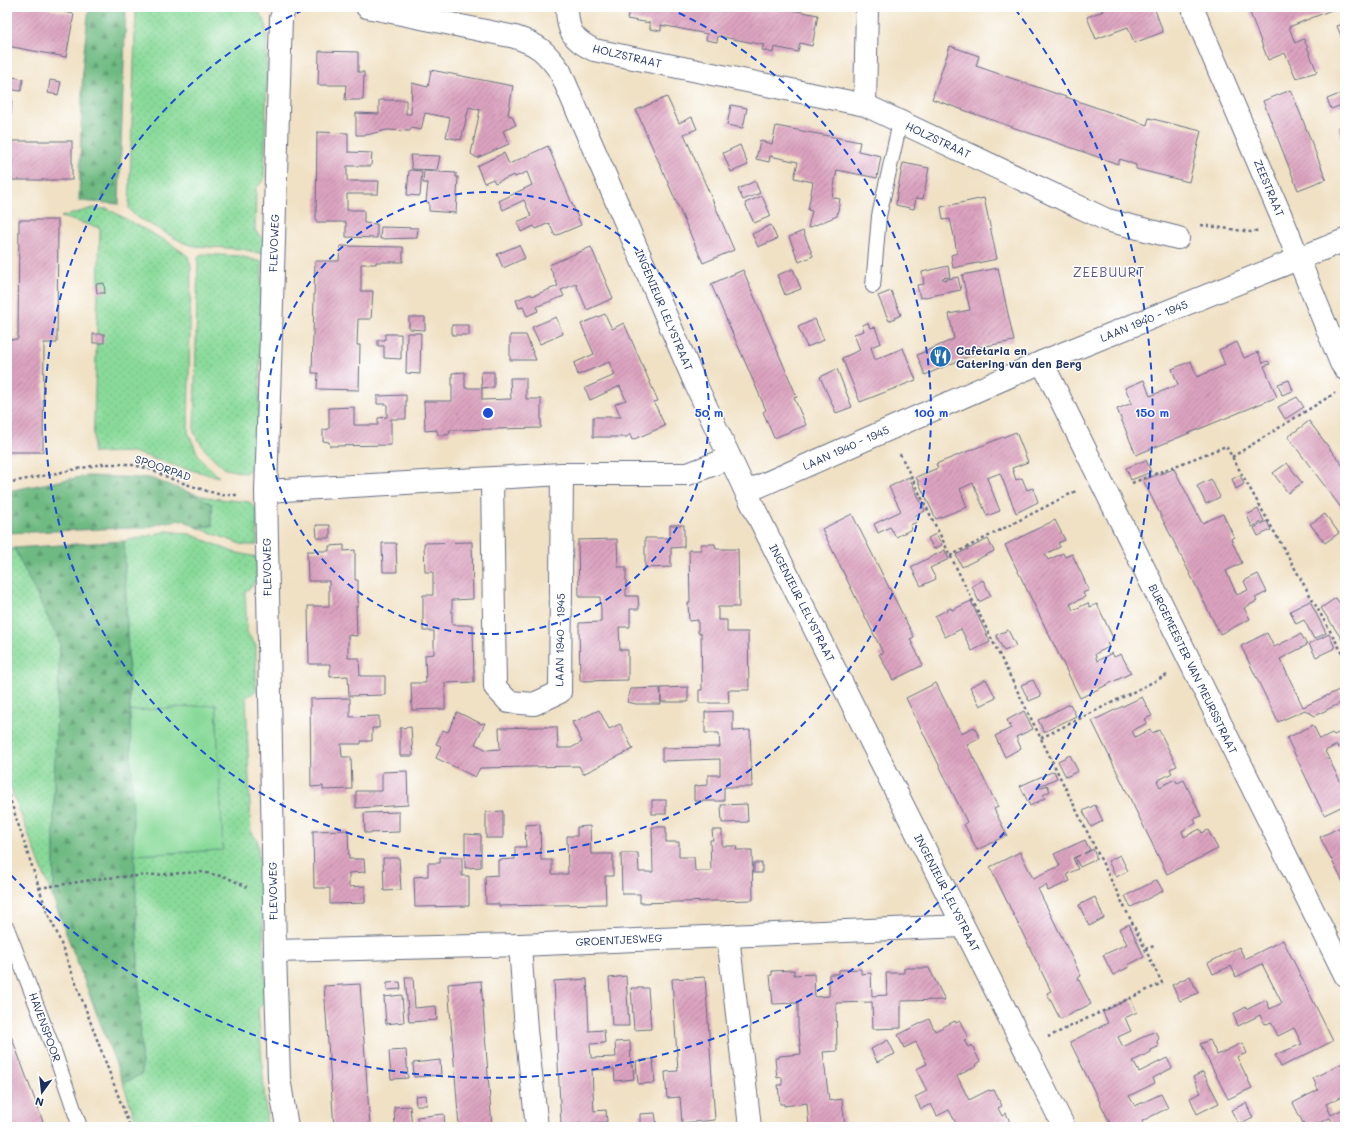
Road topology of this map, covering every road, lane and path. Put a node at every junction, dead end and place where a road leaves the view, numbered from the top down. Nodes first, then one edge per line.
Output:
1 (285, 7) edge
2 (367, 7) edge
3 (567, 7) edge
4 (867, 7) edge
5 (1194, 7) edge
6 (865, 105) junction
7 (900, 122) junction
8 (1284, 223) junction
9 (1178, 238) joint
10 (1345, 240) edge
11 (1298, 258) junction
12 (873, 286) dead end
13 (1042, 362) junction
14 (1345, 369) edge
15 (1338, 391) dead end
16 (888, 430) junction
17 (1232, 457) junction
18 (730, 458) junction
19 (562, 474) junction
20 (492, 479) junction
21 (7, 482) edge
22 (1103, 486) junction
23 (266, 491) junction
24 (746, 492) junction
25 (950, 556) junction
26 (1344, 655) edge
27 (1191, 663) junction
28 (1041, 738) junction
29 (7, 790) edge
30 (39, 888) junction
31 (273, 891) junction
32 (963, 926) junction
33 (7, 928) edge
34 (728, 936) junction
35 (520, 945) junction
36 (1154, 946) dead end
37 (1146, 950) junction
38 (275, 951) junction
39 (1345, 975) edge
40 (1024, 1048) junction
41 (80, 1127) edge
42 (130, 1127) edge
43 (287, 1127) edge
44 (537, 1127) edge
45 (750, 1127) edge
46 (1064, 1127) edge

1 - 23 street, FLEVOWEG
2 - 18 street, INGENIEUR LELYSTRAAT
3 - 6 street, HOLZSTRAAT
4 - 6 street
5 - 8 street, ZEESTRAAT
6 - 7 street, HOLZSTRAAT
7 - 9 street, HOLZSTRAAT
7 - 12 lane
8 - 9 path
8 - 11 street, ZEESTRAAT
10 - 11 street, LAAN 1940 - 1945
11 - 13 street, LAAN 1940 - 1945
11 - 14 street, ZEESTRAAT
13 - 16 street, LAAN 1940 - 1945
13 - 22 street, BURGEMEESTER VAN MEURSSTRAAT
15 - 17 path
16 - 24 street, LAAN 1940 - 1945
16 - 25 path
17 - 22 path
17 - 26 path
18 - 19 street
18 - 24 street, INGENIEUR LELYSTRAAT
19 - 20 street
19 - 20 street, LAAN 1940 - 1945
20 - 23 street
21 - 23 path, SPOORPAD
22 - 25 path
22 - 27 street, BURGEMEESTER VAN MEURSSTRAAT
23 - 31 street, FLEVOWEG
24 - 32 street, INGENIEUR LELYSTRAAT
25 - 28 path
27 - 28 path
27 - 39 street, BURGEMEESTER VAN MEURSSTRAAT
28 - 37 path
29 - 30 path
30 - 31 path
30 - 42 path
31 - 38 street, FLEVOWEG
32 - 34 street, GROENTJESWEG
32 - 40 street, INGENIEUR LELYSTRAAT
33 - 41 lane, HAVENSPOOR
34 - 35 street, GROENTJESWEG
34 - 45 street
35 - 38 street, GROENTJESWEG
35 - 44 street
36 - 37 path
37 - 40 path
38 - 43 street, FLEVOWEG
40 - 46 street, INGENIEUR LELYSTRAAT

